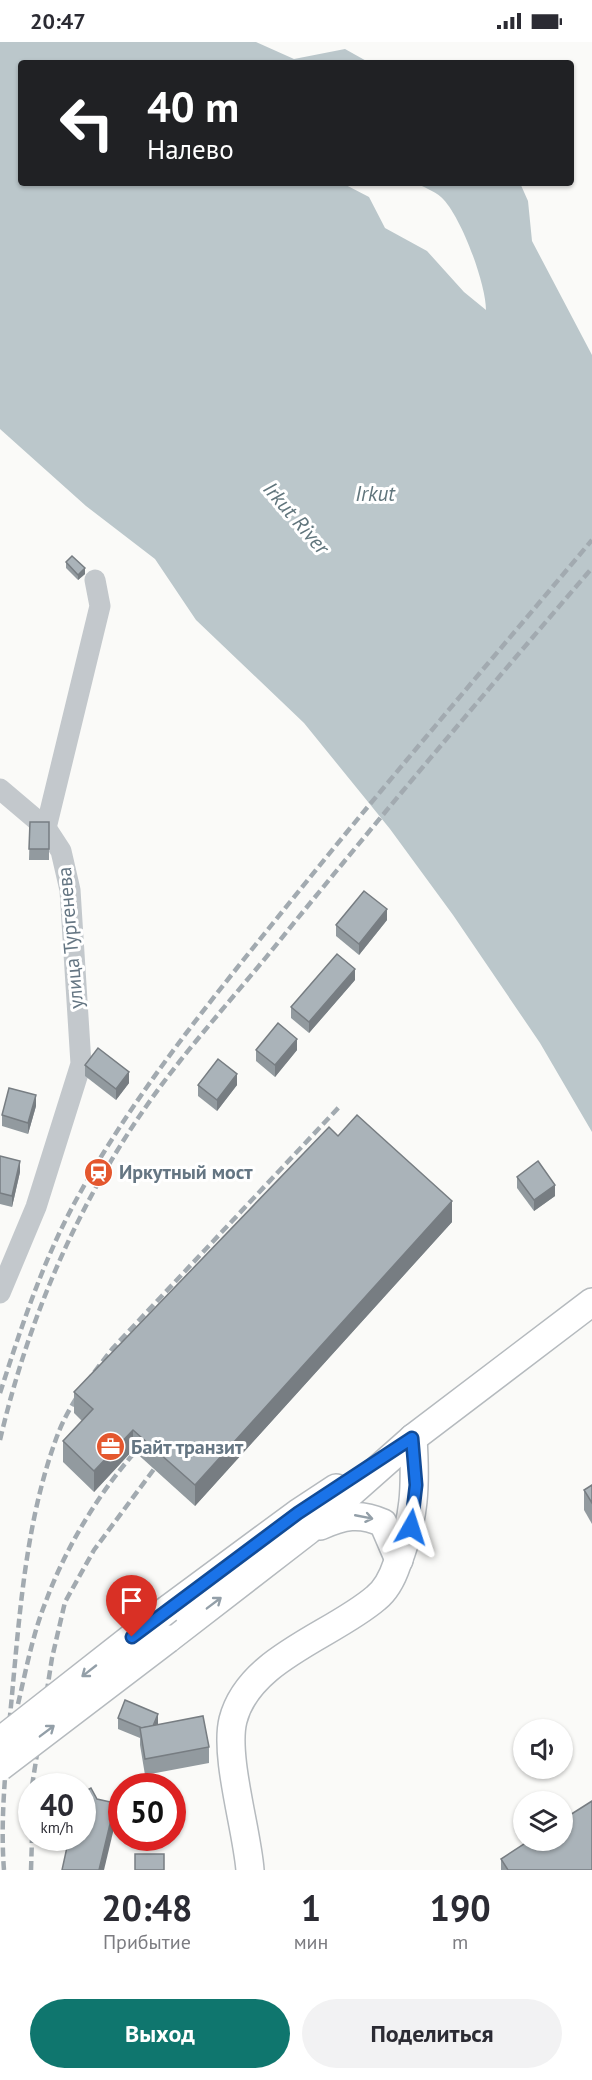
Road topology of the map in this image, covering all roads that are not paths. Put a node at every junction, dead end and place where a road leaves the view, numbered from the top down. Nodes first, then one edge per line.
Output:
1 (95, 580) dead end
2 (0, 789) edge
3 (46, 828) junction
4 (0, 1293) edge
5 (585, 1308) edge
6 (412, 1438) junction
7 (309, 1530) junction
8 (399, 1560) junction
9 (0, 1741) edge
10 (0, 1767) edge
11 (250, 1870) edge

1 - 3 street
2 - 3 street, улица Тургенева
3 - 4 street, улица Тургенева
5 - 6 main road
6 - 7 main road
6 - 8 main road
6 -> 9 main road, bridge
7 -> 8 main road
10 -> 7 main road, bridge
8 - 11 main road

